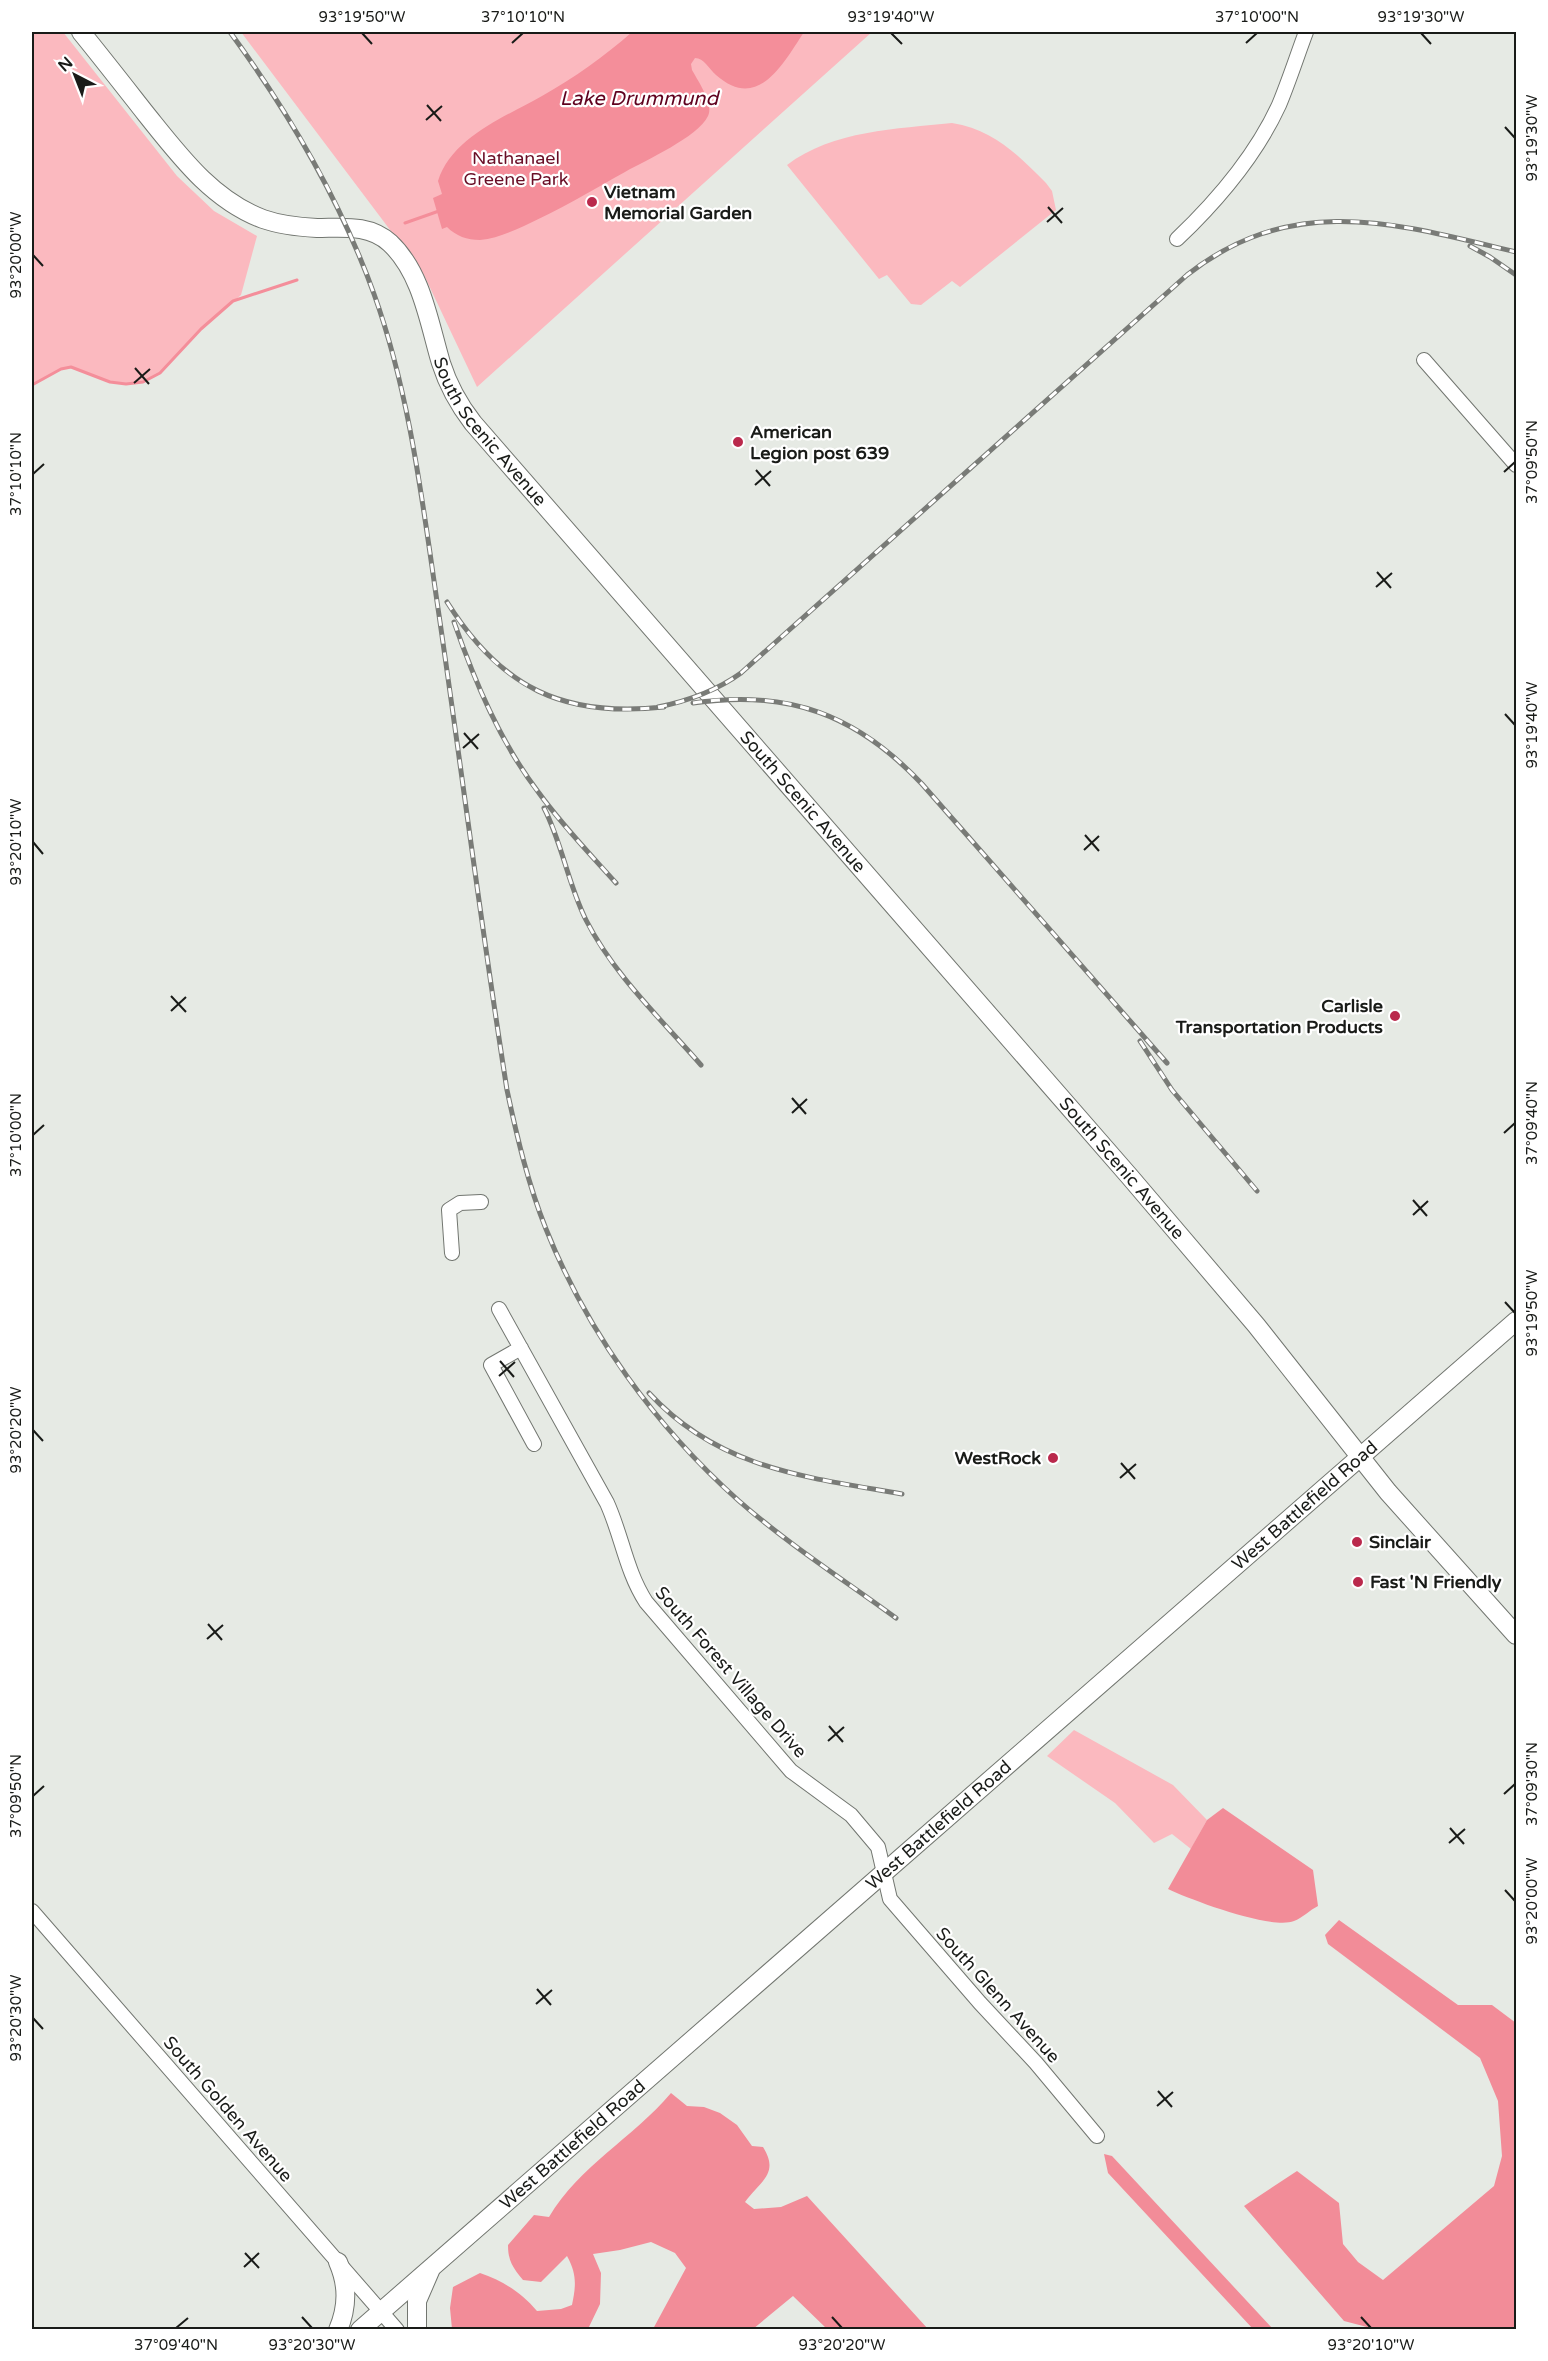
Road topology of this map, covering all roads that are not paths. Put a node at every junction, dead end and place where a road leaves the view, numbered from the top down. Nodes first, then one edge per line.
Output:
1 (81, 32) edge
2 (1306, 32) edge
3 (1177, 239) dead end
4 (1424, 360) dead end
5 (1516, 465) edge
6 (481, 1202) dead end
7 (452, 1253) dead end
8 (499, 1309) dead end
9 (1516, 1321) edge
10 (521, 1348) junction
11 (534, 1444) dead end
12 (1360, 1458) junction
13 (1516, 1635) edge
14 (885, 1872) junction
15 (32, 1911) edge
16 (1097, 2136) dead end
17 (338, 2262) junction
18 (434, 2264) junction
19 (381, 2311) junction
20 (338, 2330) edge
21 (360, 2330) edge
22 (398, 2330) edge
23 (417, 2330) edge

1 - 12 main road, South Scenic Avenue
2 - 3 street
4 - 5 street
6 - 7 street
8 - 10 street, South Forest Village Drive
9 - 12 main road, West Battlefield Road
10 - 11 street
10 - 14 street, South Forest Village Drive
12 - 13 main road, South Scenic Avenue
12 - 14 main road, West Battlefield Road
14 - 16 street, South Glenn Avenue
14 - 18 main road, West Battlefield Road
15 - 17 street, South Golden Avenue
17 - 19 street, South Golden Avenue
17 - 20 main road
18 - 19 main road, West Battlefield Road
18 - 23 main road
19 - 21 main road, West Battlefield Road
19 - 22 street, South Golden Avenue

